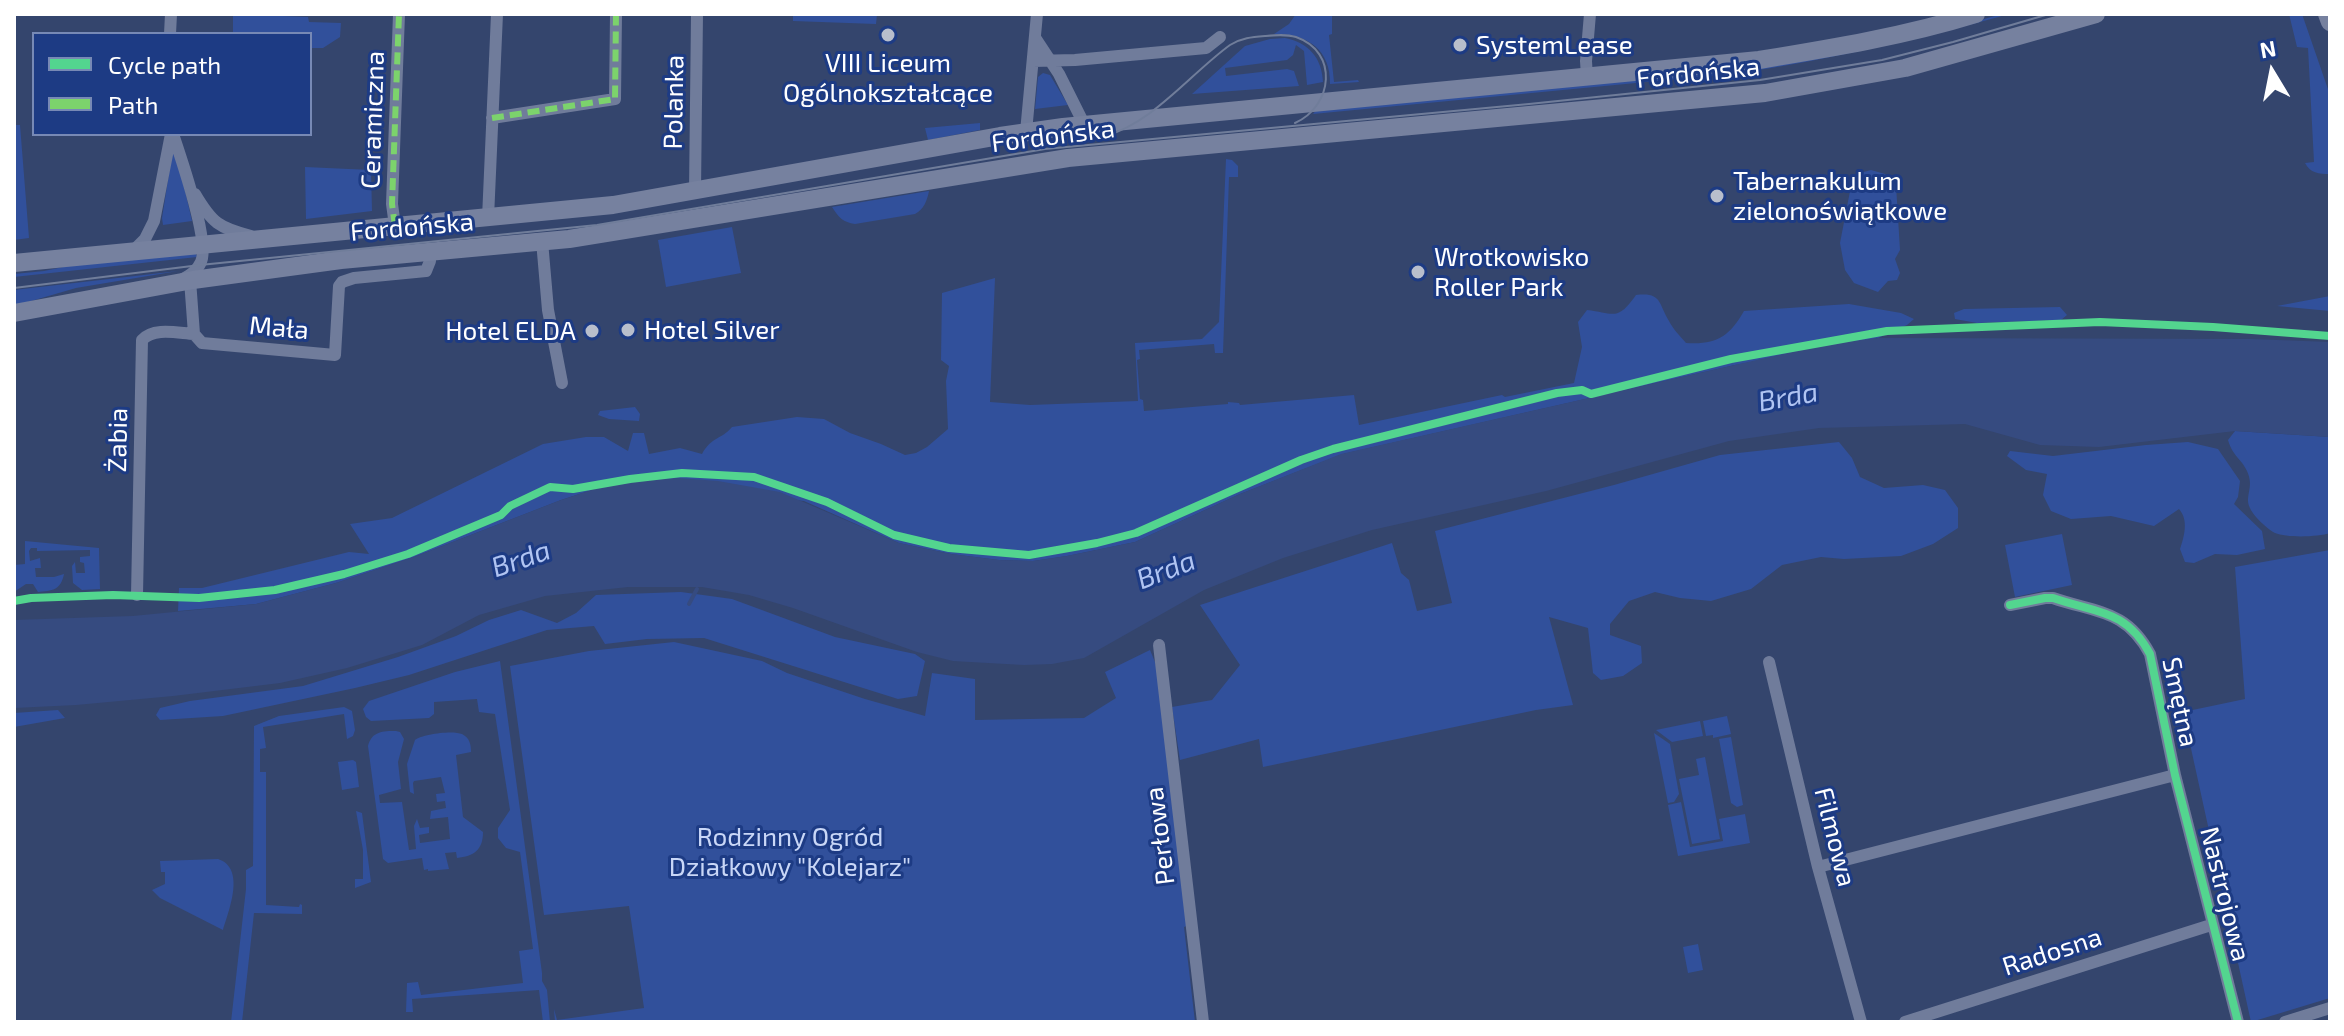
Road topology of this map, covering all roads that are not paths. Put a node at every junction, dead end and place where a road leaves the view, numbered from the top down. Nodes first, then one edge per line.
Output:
1 (399, 14) edge
2 (497, 14) edge
3 (616, 14) edge
4 (697, 14) edge
5 (1037, 14) edge
6 (1590, 14) edge
7 (1976, 14) edge
8 (2096, 14) edge
9 (2327, 14) edge
10 (1952, 18) edge
11 (2330, 22) edge
12 (1220, 37) dead end
13 (1036, 39) junction
14 (1033, 61) junction
15 (1050, 61) junction
16 (1587, 77) junction
17 (492, 118) junction
18 (1084, 124) junction
19 (1026, 132) junction
20 (172, 136) edge
21 (173, 136) edge
22 (1072, 158) junction
23 (1049, 161) junction
24 (192, 189) junction
25 (695, 191) junction
26 (488, 218) junction
27 (395, 226) junction
28 (270, 238) junction
29 (542, 241) junction
30 (203, 244) junction
31 (134, 250) junction
32 (429, 252) junction
33 (14, 263) edge
34 (183, 281) junction
35 (14, 313) edge
36 (194, 334) junction
37 (562, 383) dead end
38 (137, 595) dead end
39 (2010, 605) dead end
40 (1159, 645) dead end
41 (1769, 662) dead end
42 (2175, 775) junction
43 (1818, 867) junction
44 (2211, 925) junction
45 (2330, 1008) edge
46 (1203, 1022) edge
47 (1861, 1022) edge
48 (1905, 1022) edge
49 (2238, 1022) edge
50 (2285, 1022) edge

1 - 27 street, Ceramiczna
2 - 17 street
3 - 17 street
4 - 25 street, Polanka
5 - 13 street
6 - 16 street
7 - 10 main road, Fordońska
8 - 22 main road, Fordońska
9 - 11 main road
10 - 16 main road, Fordońska
12 - 15 street
13 - 14 street
13 - 15 street
14 - 15 street
14 - 19 street
15 - 18 street
16 - 18 main road, Fordońska
17 - 26 street
18 - 19 main road, Fordońska
18 - 22 main road
19 - 23 main road
19 - 25 main road, Fordońska
20 - 31 street
21 - 24 street
22 - 23 main road, Fordońska
23 - 29 main road, Fordońska
24 - 28 street
24 - 30 street
25 - 26 main road, Fordońska
26 - 27 main road, Fordońska
27 - 28 main road, Fordońska
28 - 30 main road, Fordońska
29 - 32 main road, Fordońska
29 - 37 street
30 - 31 main road, Fordońska
30 - 34 street
31 - 33 main road, Fordońska
32 - 34 main road, Fordońska
32 - 36 street, Mała
34 - 35 main road, Fordońska
34 - 36 street
36 - 38 street, Żabia
39 - 42 street, Smętna
40 - 46 street, Perłowa
41 - 43 street, Filmowa
42 - 43 street
42 - 44 street, Nastrojowa
43 - 47 street, Filmowa
44 - 48 street, Radosna
44 - 49 street, Nastrojowa
45 - 50 street

